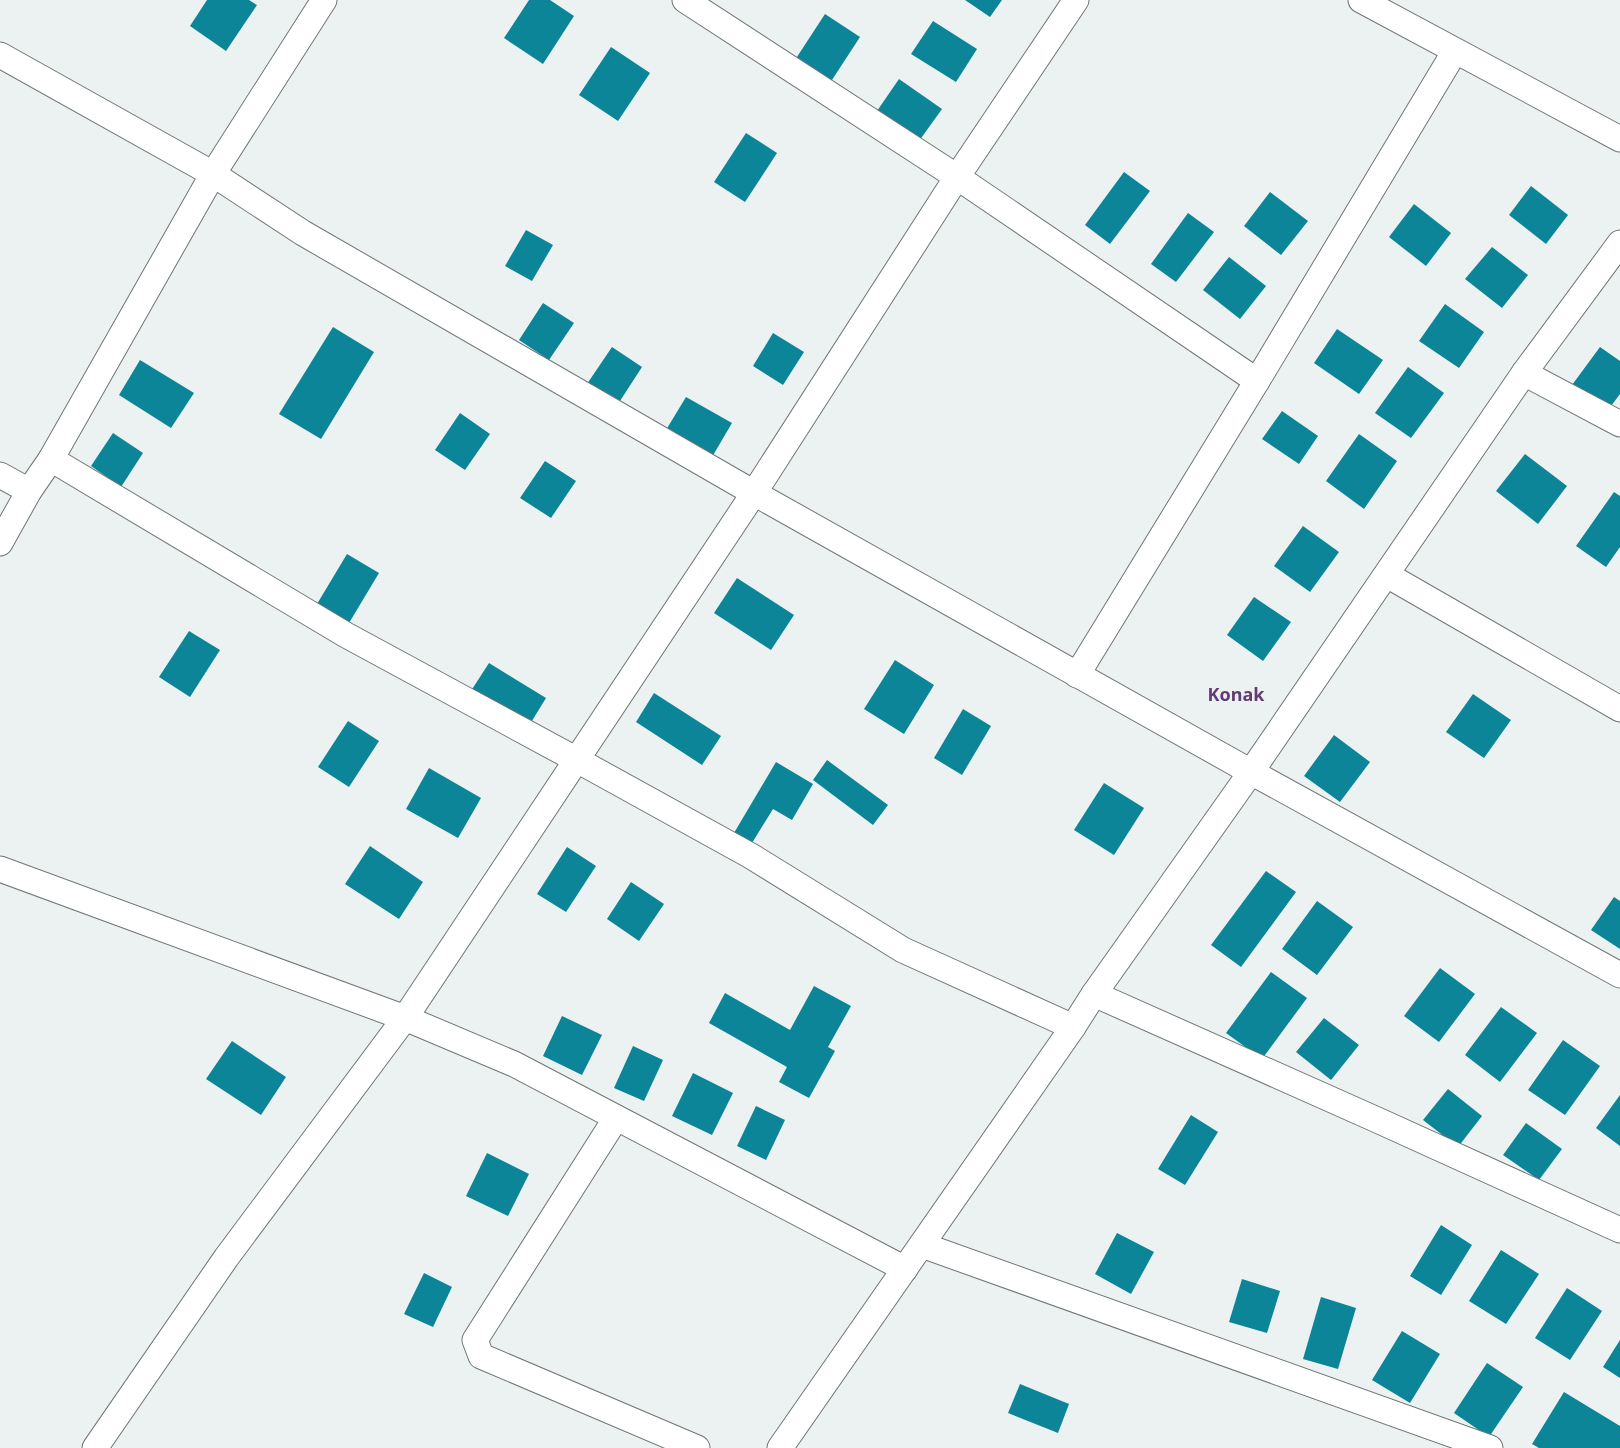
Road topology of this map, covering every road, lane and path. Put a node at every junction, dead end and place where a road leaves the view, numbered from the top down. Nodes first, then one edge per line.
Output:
1 (324, 0) edge
2 (685, 0) edge
3 (1076, 0) edge
4 (1361, 0) edge
5 (1455, 51) junction
6 (0, 55) edge
7 (1620, 139) edge
8 (213, 174) junction
9 (957, 177) junction
10 (1620, 243) edge
11 (1524, 373) junction
12 (1257, 381) junction
13 (1620, 424) edge
14 (51, 459) junction
15 (0, 475) edge
16 (29, 491) junction
17 (754, 493) junction
18 (0, 543) edge
19 (1387, 575) junction
20 (1077, 675) junction
21 (1620, 709) edge
22 (577, 760) junction
23 (1251, 772) junction
24 (0, 869) edge
25 (1620, 975) edge
26 (1094, 994) junction
27 (405, 1018) junction
28 (1073, 1027) junction
29 (616, 1118) junction
30 (1620, 1230) edge
31 (922, 1245) junction
32 (906, 1269) junction
33 (95, 1448) edge
34 (697, 1448) edge
35 (780, 1448) edge
36 (1490, 1448) edge

1 - 8 street
2 - 9 street
3 - 9 street
4 - 5 street
5 - 7 street
5 - 12 street
6 - 8 street
8 - 14 street
8 - 17 street
9 - 12 street
9 - 17 street
10 - 11 street
11 - 13 street
11 - 19 street
12 - 20 street
14 - 16 street
14 - 22 street
15 - 16 street
16 - 18 street
17 - 20 street
17 - 22 street
19 - 21 street
19 - 23 street
20 - 23 street
22 - 27 street
22 - 28 street
23 - 25 street
23 - 26 street
24 - 27 street
26 - 28 street
26 - 30 street
27 - 29 street
27 - 33 street
28 - 31 street
29 - 32 street
29 - 34 street
31 - 32 street
31 - 36 street
32 - 35 street

